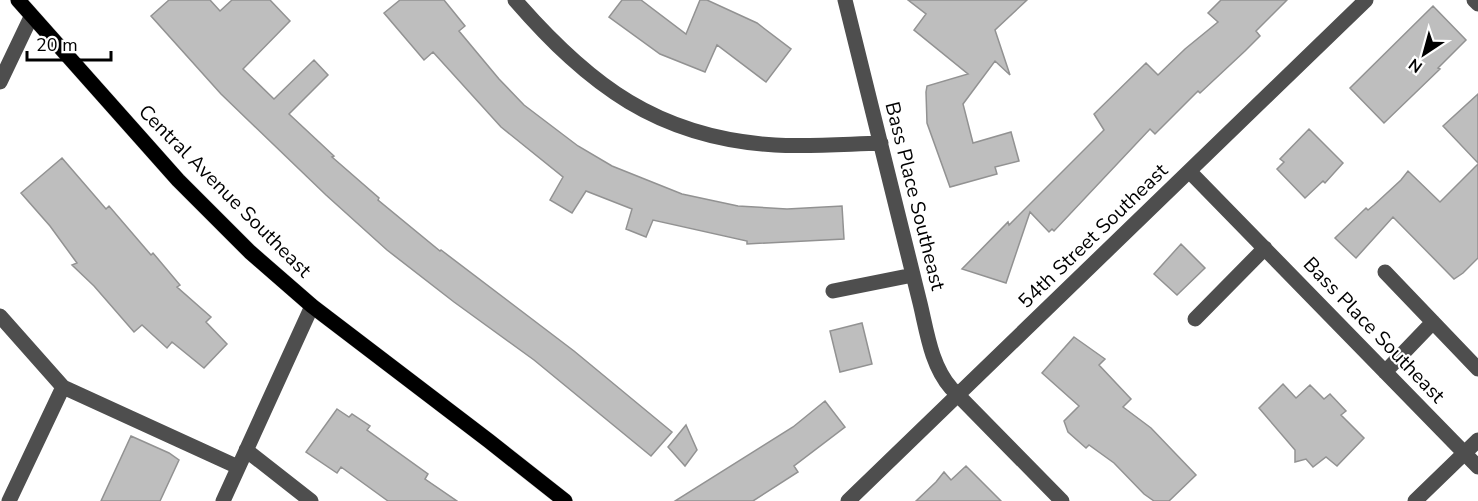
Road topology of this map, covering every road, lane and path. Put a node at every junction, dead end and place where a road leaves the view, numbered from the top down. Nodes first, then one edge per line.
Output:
1 (18, 0) edge
2 (515, 0) edge
3 (845, 0) edge
4 (1366, 0) edge
5 (1474, 0) edge
6 (1478, 4) edge
7 (31, 17) junction
8 (0, 82) edge
9 (881, 143) junction
10 (1190, 172) junction
11 (1265, 248) junction
12 (1384, 272) dead end
13 (913, 275) junction
14 (833, 291) dead end
15 (312, 306) junction
16 (0, 316) edge
17 (1195, 319) dead end
18 (1433, 322) junction
19 (1478, 369) edge
20 (1385, 372) junction
21 (63, 387) junction
22 (959, 395) junction
23 (1478, 440) edge
24 (246, 450) junction
25 (1465, 453) junction
26 (238, 467) junction
27 (1478, 467) edge
28 (9, 501) edge
29 (223, 501) edge
30 (311, 501) edge
31 (565, 501) edge
32 (848, 501) edge
33 (1062, 501) edge
34 (1416, 501) edge

1 - 7 main road, Central Avenue Southeast
2 - 9 street
3 - 9 street, Bass Place Southeast
4 - 10 street, 54th Street Southeast
5 - 6 street
7 - 8 street
7 - 15 main road, Central Avenue Southeast
9 - 13 street, Bass Place Southeast
10 - 11 street, Bass Place Southeast
10 - 22 street, 54th Street Southeast
11 - 17 street
11 - 20 street, Bass Place Southeast
12 - 18 street
13 - 14 street
13 - 22 street, Bass Place Southeast
15 - 24 street
15 - 31 main road, Central Avenue Southeast
16 - 21 street
18 - 19 street
18 - 20 street
20 - 25 street, Bass Place Southeast
21 - 26 street
21 - 28 street
22 - 32 street, 54th Street Southeast
22 - 33 street, Bass Place Southeast
23 - 25 street
24 - 26 street
24 - 30 street
25 - 27 street, Bass Place Southeast
25 - 34 street
26 - 29 street

